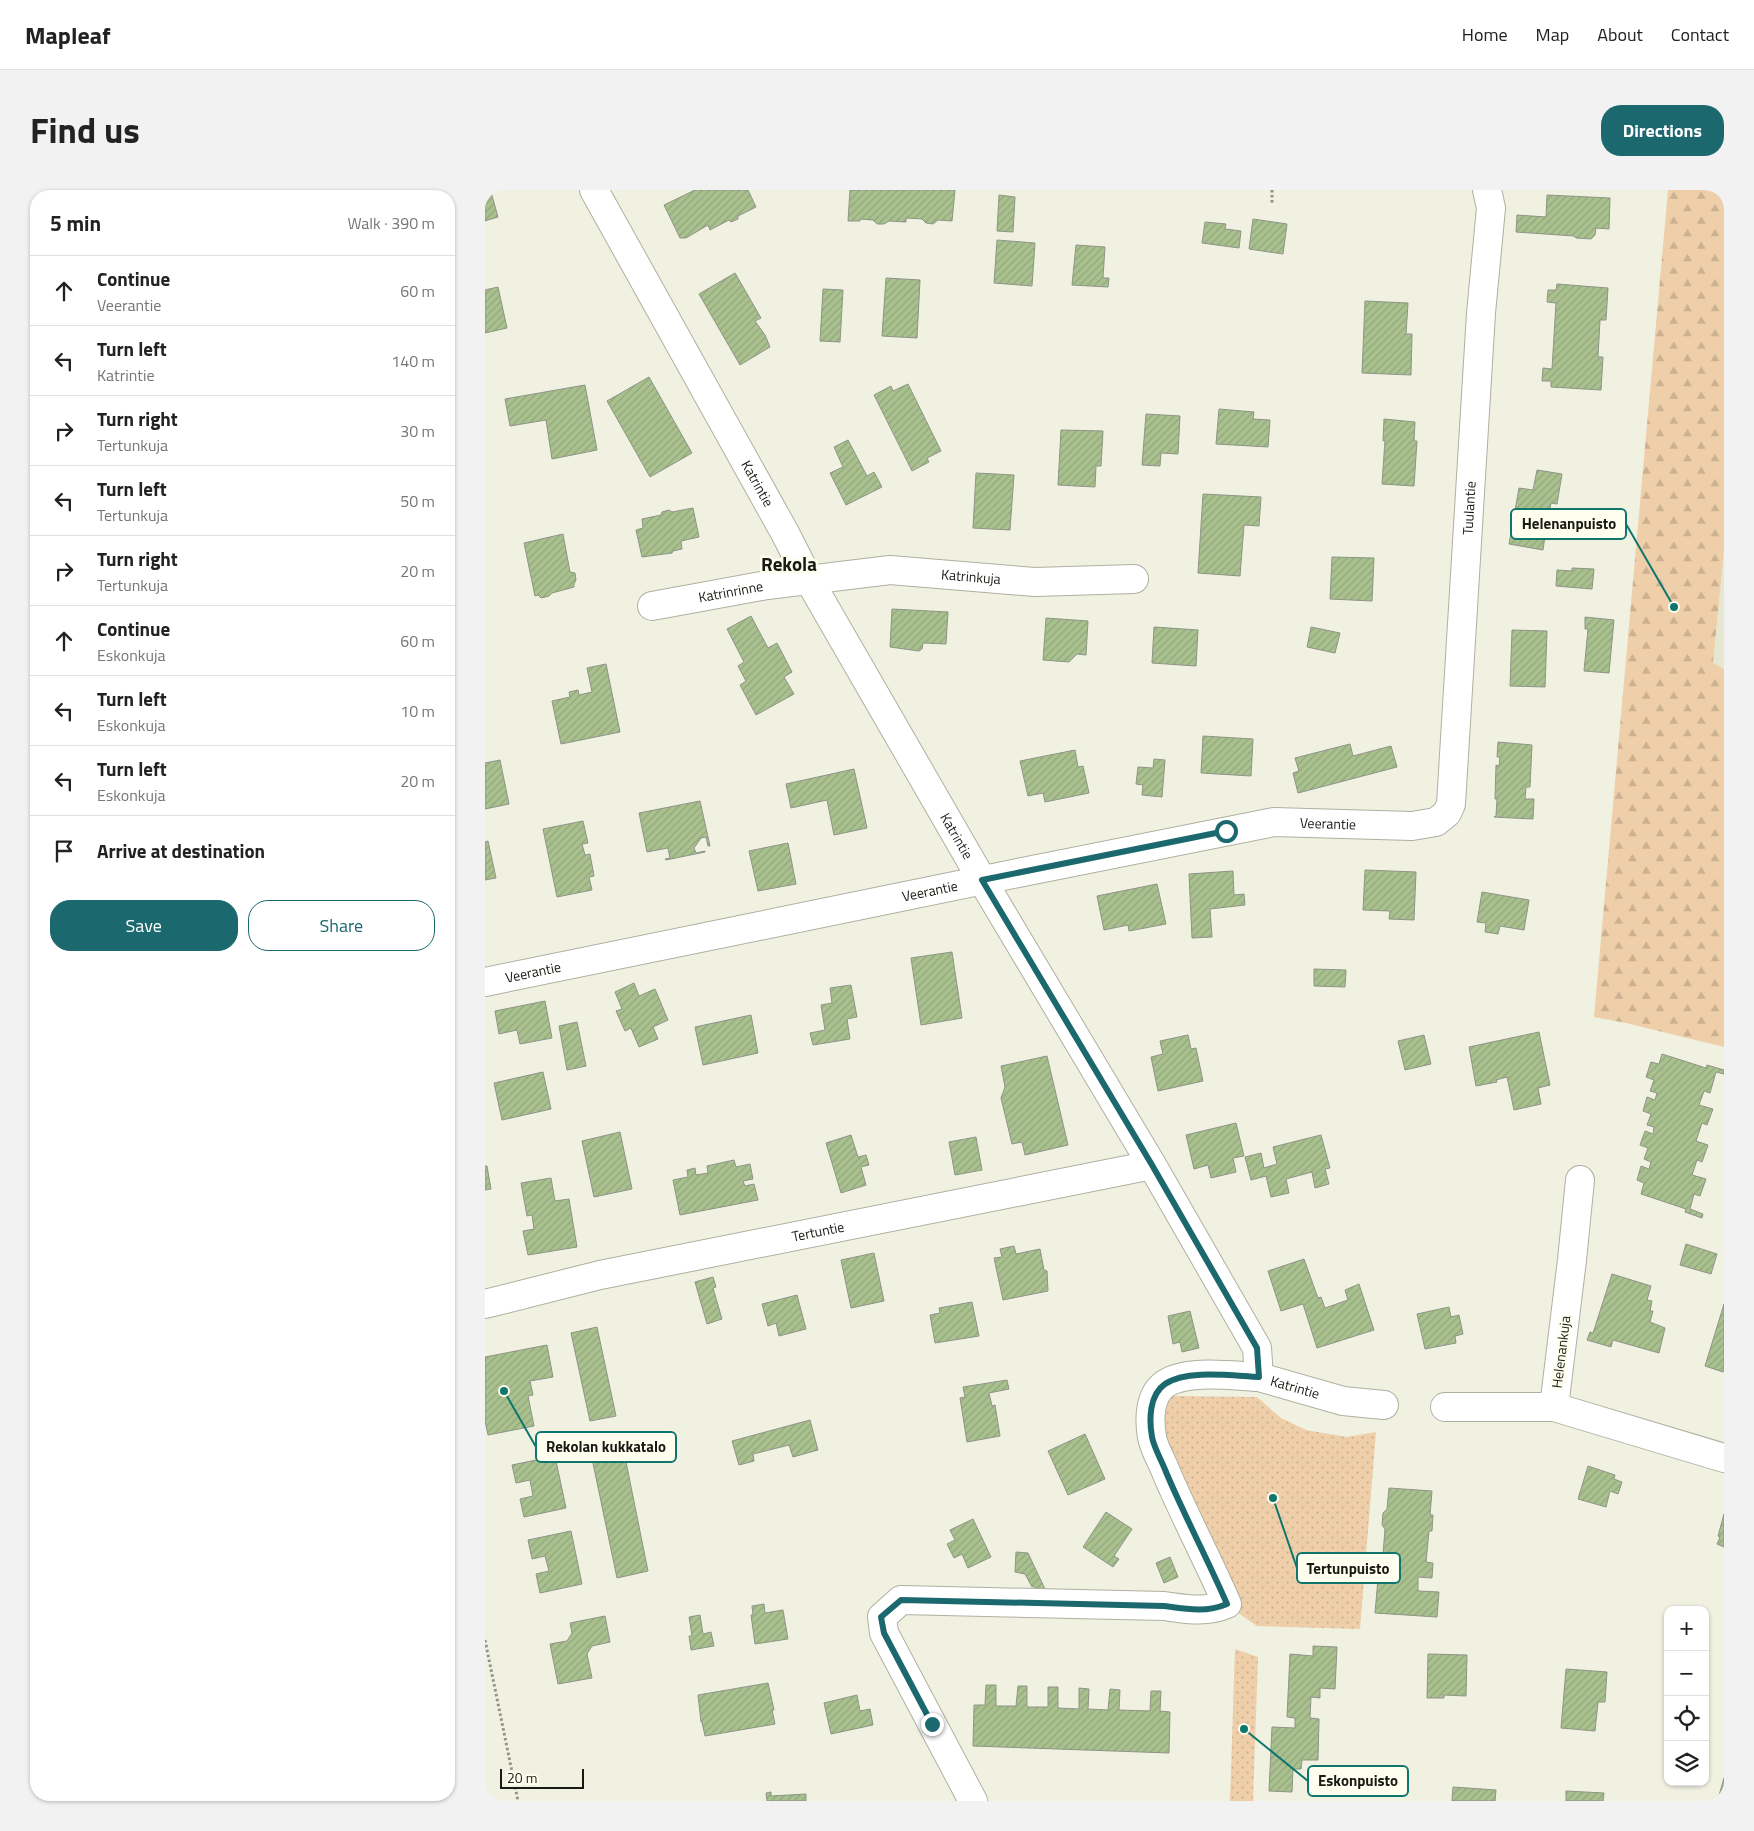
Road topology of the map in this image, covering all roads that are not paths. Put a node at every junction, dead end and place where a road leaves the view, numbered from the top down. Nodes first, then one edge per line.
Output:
1 (594, 190) edge
2 (1487, 190) edge
3 (1134, 579) dead end
4 (809, 580) junction
5 (652, 606) dead end
6 (1436, 822) joint
7 (982, 880) junction
8 (485, 982) edge
9 (1152, 1165) junction
10 (1580, 1180) dead end
11 (485, 1304) edge
12 (1259, 1377) junction
13 (1384, 1405) dead end
14 (1445, 1407) dead end
15 (1554, 1407) junction
16 (1724, 1458) edge
17 (973, 1801) edge

1 - 4 street, Katrintie
2 - 6 street, Tuulantie
3 - 4 street, Katrinkuja
4 - 5 street, Katrinrinne
4 - 7 street, Katrintie
6 - 7 street, Veerantie
7 - 8 street, Veerantie
7 - 9 street, Katrintie
9 - 11 street, Tertuntie
9 - 12 street, Katrintie
10 - 15 street, Helenankuja
12 - 13 street, Katrintie
12 - 17 street
14 - 15 street
15 - 16 street, Helenankuja

